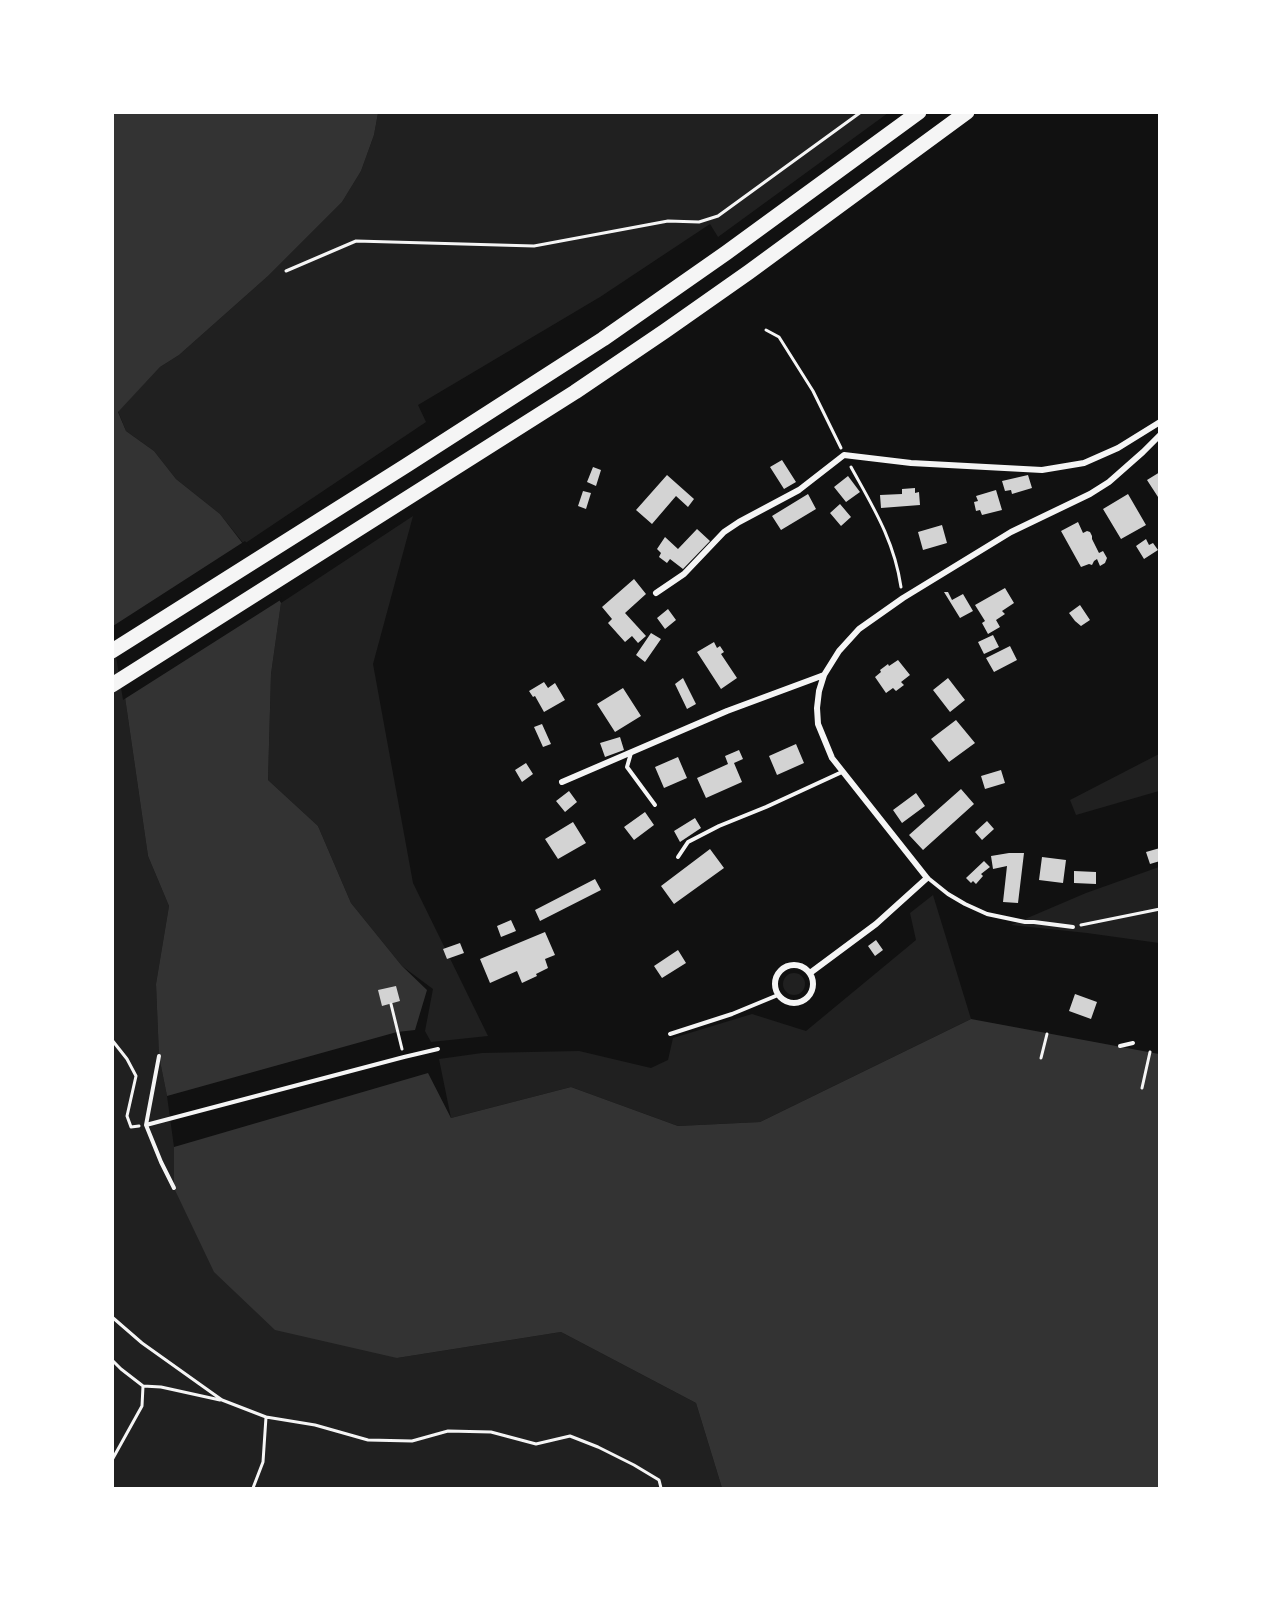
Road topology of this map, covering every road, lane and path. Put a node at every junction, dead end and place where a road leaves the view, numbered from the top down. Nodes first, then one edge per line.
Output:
1 (861, 112) edge
2 (919, 112) edge
3 (967, 112) edge
4 (286, 271) dead end
5 (1160, 422) edge
6 (1160, 435) edge
7 (656, 593) dead end
8 (112, 651) edge
9 (824, 675) junction
10 (112, 685) edge
11 (631, 752) junction
12 (842, 772) junction
13 (562, 782) dead end
14 (655, 805) dead end
15 (678, 857) dead end
16 (927, 878) junction
17 (1160, 909) edge
18 (1073, 927) joint
19 (810, 973) junction
20 (778, 995) junction
21 (391, 1004) dead end
22 (670, 1034) dead end
23 (1047, 1034) dead end
24 (112, 1040) edge
25 (1133, 1043) dead end
26 (1120, 1046) dead end
27 (438, 1049) dead end
28 (1150, 1052) dead end
29 (159, 1056) dead end
30 (404, 1056) junction
31 (1041, 1058) dead end
32 (1142, 1088) dead end
33 (147, 1125) junction
34 (174, 1188) dead end
35 (112, 1317) edge
36 (112, 1360) edge
37 (143, 1386) junction
38 (222, 1400) junction
39 (266, 1417) junction
40 (112, 1460) edge
41 (253, 1488) edge
42 (661, 1488) edge

1 - 4 path
2 - 8 highway
3 - 10 highway
5 - 7 street
6 - 9 street
9 - 11 street
9 - 12 street
11 - 13 street
11 - 14 lane
12 - 15 lane
12 - 16 street
16 - 18 lane
16 - 19 street
17 - 18 path
19 - 20 street
19 - 20 street
20 - 22 lane
21 - 30 path
23 - 31 path
24 - 33 path
25 - 26 lane
27 - 30 lane
28 - 32 path
29 - 33 lane
30 - 33 lane
33 - 34 lane
35 - 38 path
36 - 37 path
37 - 38 path
37 - 40 path
38 - 39 path
39 - 41 path
39 - 42 path

